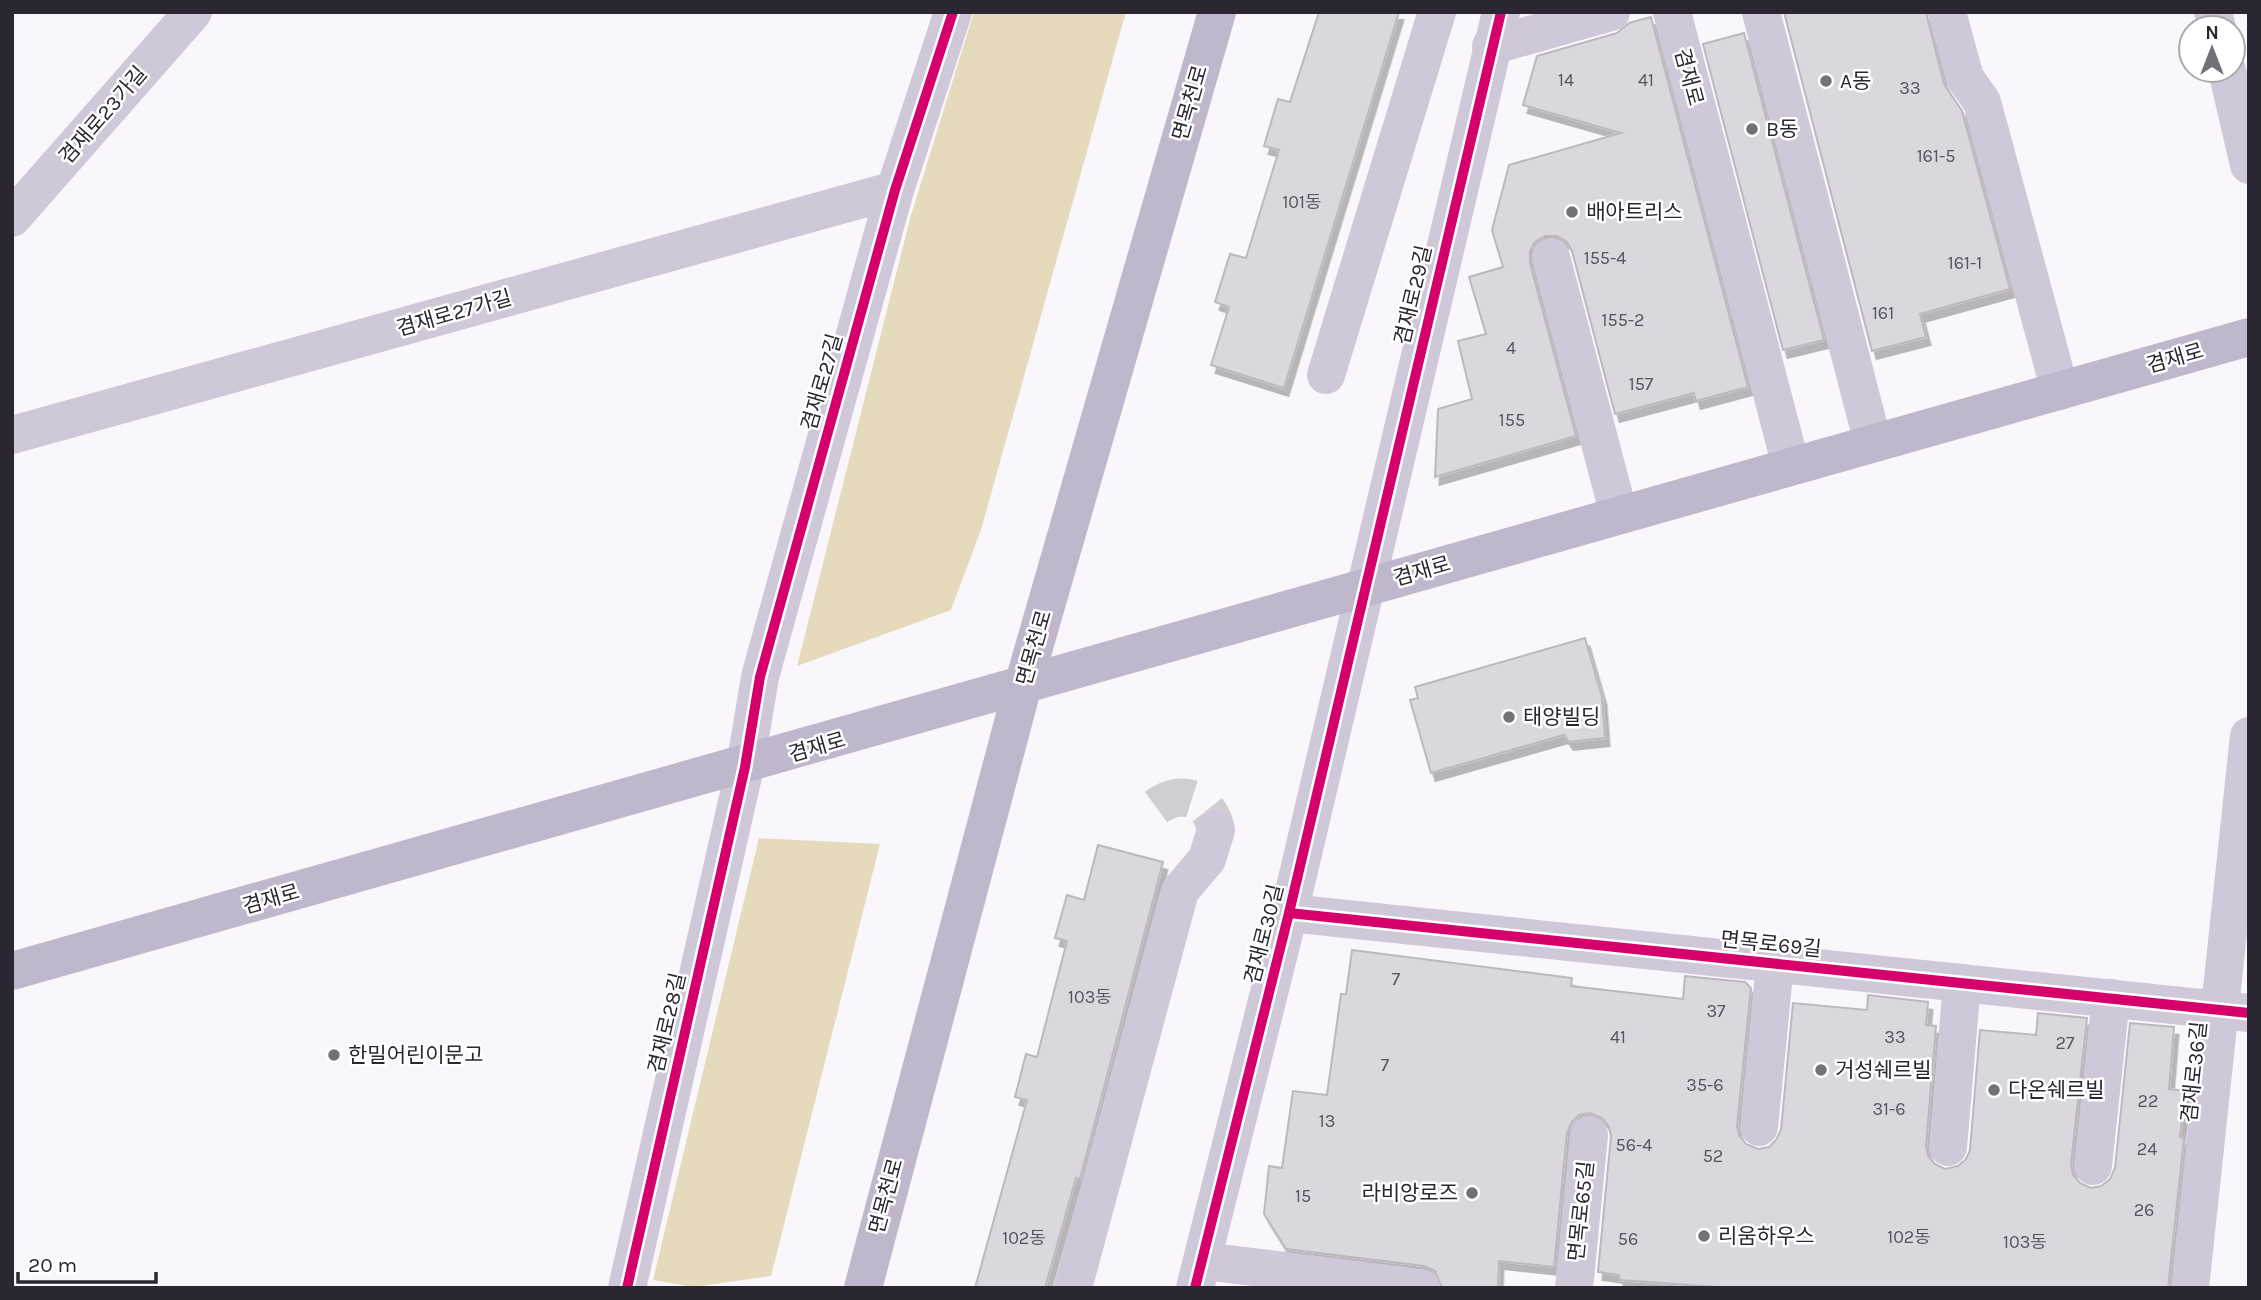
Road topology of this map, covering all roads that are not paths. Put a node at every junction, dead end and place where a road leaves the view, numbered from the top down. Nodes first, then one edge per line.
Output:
1 (194, 12) edge
2 (953, 12) edge
3 (1217, 12) edge
4 (1437, 12) edge
5 (1611, 12) edge
6 (1672, 12) edge
7 (1761, 12) edge
8 (1947, 12) edge
9 (1496, 29) edge
10 (2230, 84) edge
11 (2249, 165) edge
12 (895, 190) junction
13 (12, 218) edge
14 (1551, 257) dead end
15 (2249, 337) edge
16 (1326, 375) dead end
17 (2060, 391) junction
18 (12, 435) edge
19 (1873, 443) junction
20 (1791, 466) junction
21 (1619, 515) junction
22 (1364, 587) junction
23 (1022, 689) junction
24 (2249, 736) edge
25 (745, 767) junction
26 (1216, 830) dead end
27 (1289, 913) junction
28 (1775, 964) junction
29 (12, 971) edge
30 (1962, 983) junction
31 (2111, 998) junction
32 (2235, 1011) edge
33 (1759, 1127) dead end
34 (1589, 1135) dead end
35 (1948, 1147) dead end
36 (2093, 1166) dead end
37 (1199, 1274) edge
38 (1373, 1285) edge
39 (627, 1288) edge
40 (863, 1288) edge
41 (1073, 1288) edge
42 (1420, 1288) edge
43 (1574, 1288) edge
44 (2190, 1288) edge

1 - 13 street, 겸재로23가길
2 - 12 street, 겸재로27길
3 - 23 main road, 면목천로
4 - 16 street
5 - 9 street
6 - 20 street, 겸재로
7 - 19 street
8 - 17 street
9 - 22 street, 겸재로29길
10 - 11 street
12 - 18 street, 겸재로27가길
12 - 25 street, 겸재로27길
14 - 21 street
15 - 17 main road, 겸재로
17 - 19 main road, 겸재로
19 - 20 main road, 겸재로
20 - 21 main road, 겸재로
21 - 22 main road, 겸재로
22 - 23 main road, 겸재로
22 - 27 street, 겸재로30길
23 - 25 main road, 겸재로
23 - 40 main road, 면목천로
24 - 32 street, 겸재로36길
25 - 29 main road, 겸재로
25 - 39 street, 겸재로28길
26 - 41 street
27 - 28 street, 면목로69길
27 - 37 street, 겸재로30길
28 - 30 street, 면목로69길
28 - 33 street
30 - 31 street, 면목로69길
30 - 35 street
31 - 32 street, 면목로69길
31 - 36 street
32 - 44 street, 겸재로36길
34 - 43 street, 면목로65길
37 - 38 street
38 - 42 street

